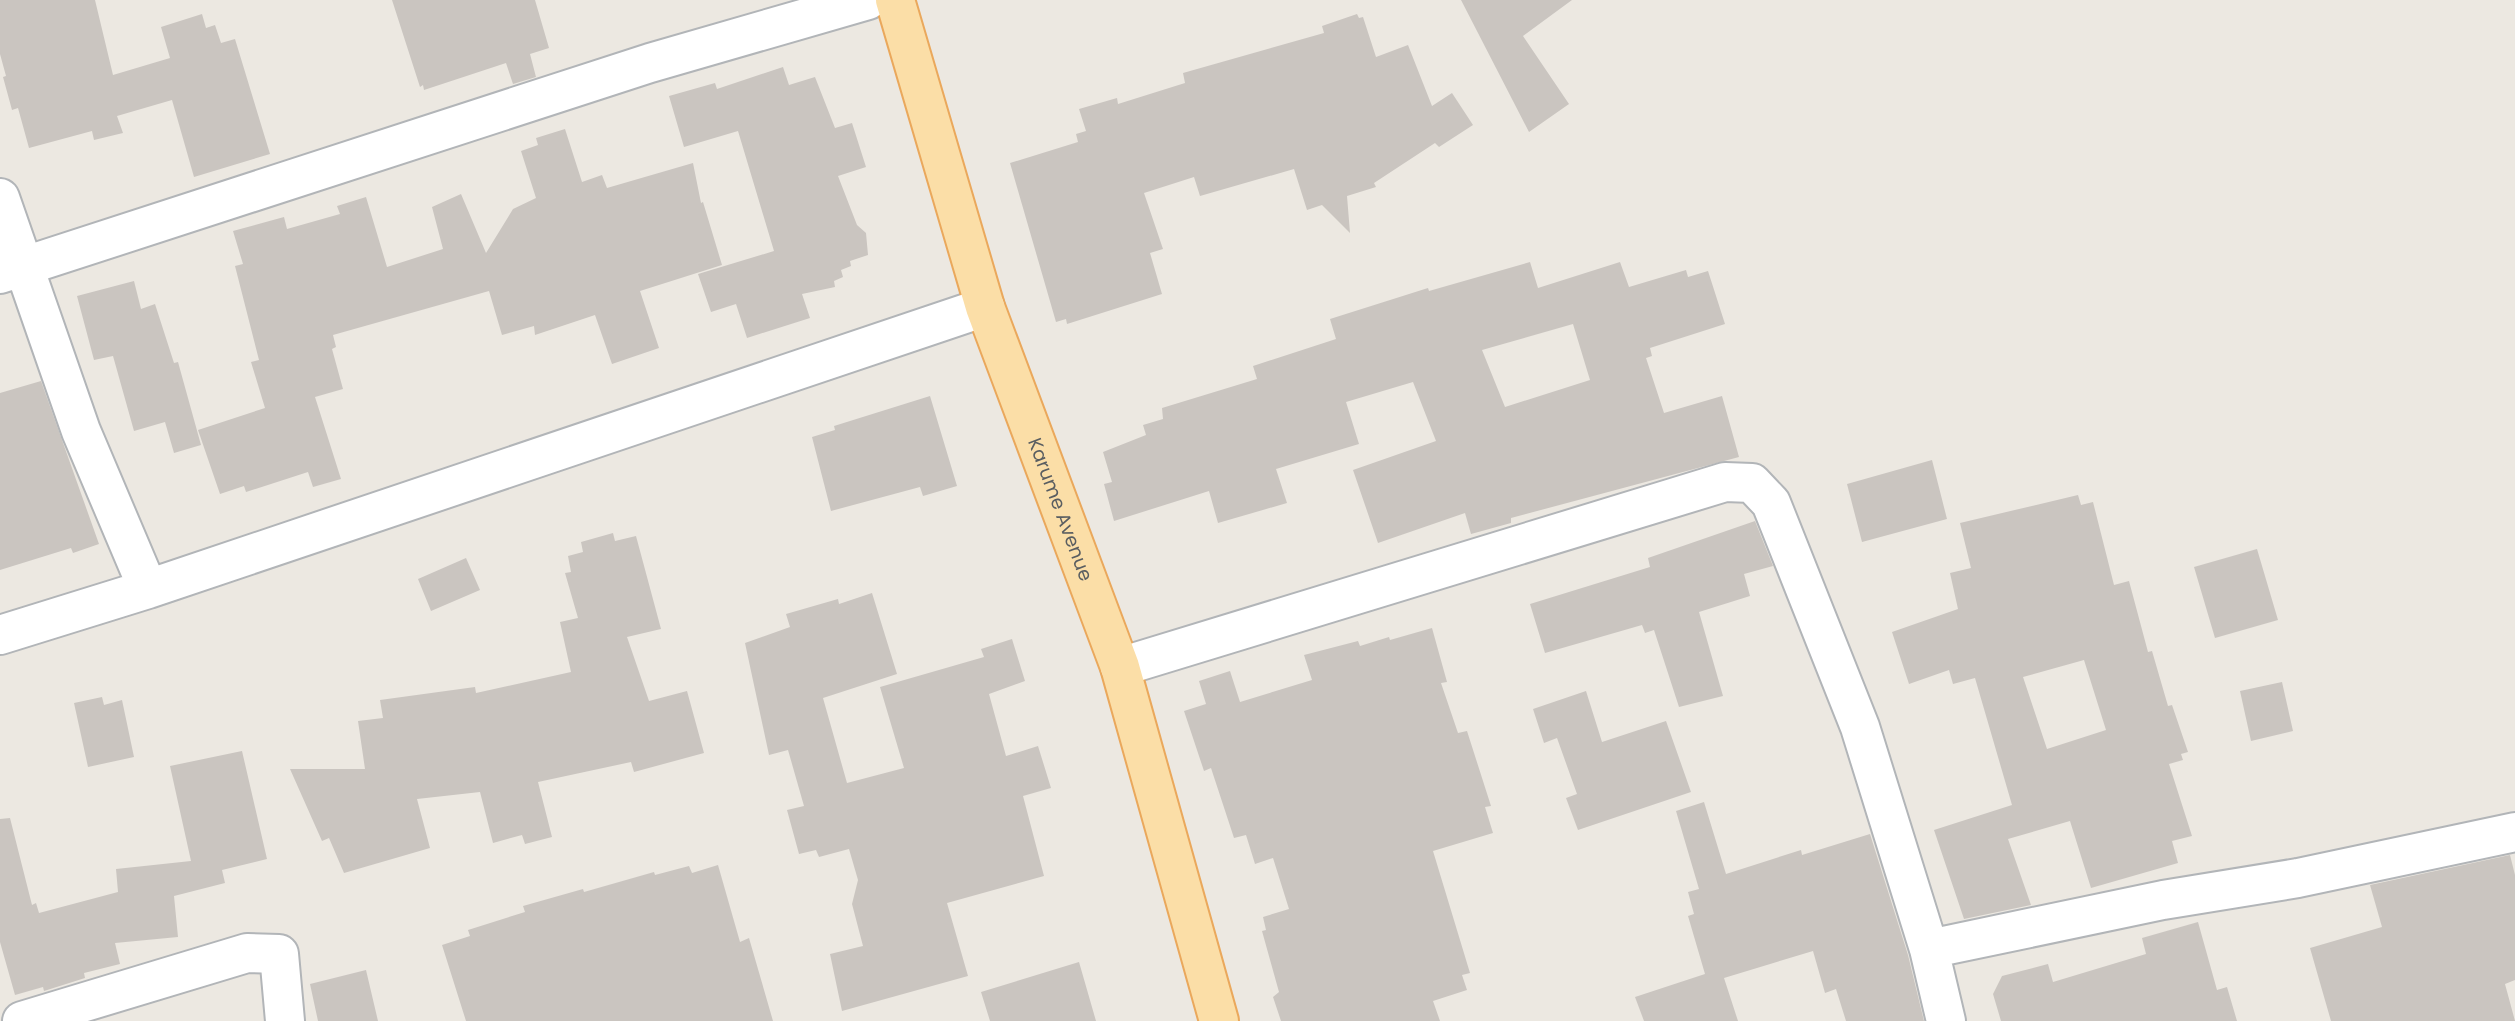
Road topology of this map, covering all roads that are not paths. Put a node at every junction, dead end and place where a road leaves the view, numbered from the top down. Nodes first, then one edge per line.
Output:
1 (868, 0) edge
2 (895, 0) edge
3 (0, 198) edge
4 (13, 271) edge
5 (985, 307) junction
6 (148, 589) junction
7 (0, 635) edge
8 (1120, 667) junction
9 (2515, 832) edge
10 (1928, 949) junction
11 (22, 1021) edge
12 (285, 1021) edge
13 (1219, 1021) edge
14 (1946, 1021) edge

1 - 4 street
2 - 5 main road, Karume Avenue
3 - 4 street
4 - 6 street
5 - 6 street
5 - 8 main road, Karume Avenue
6 - 7 street
8 - 10 street
8 - 13 main road, Karume Avenue
9 - 10 street
10 - 14 street
11 - 12 street

